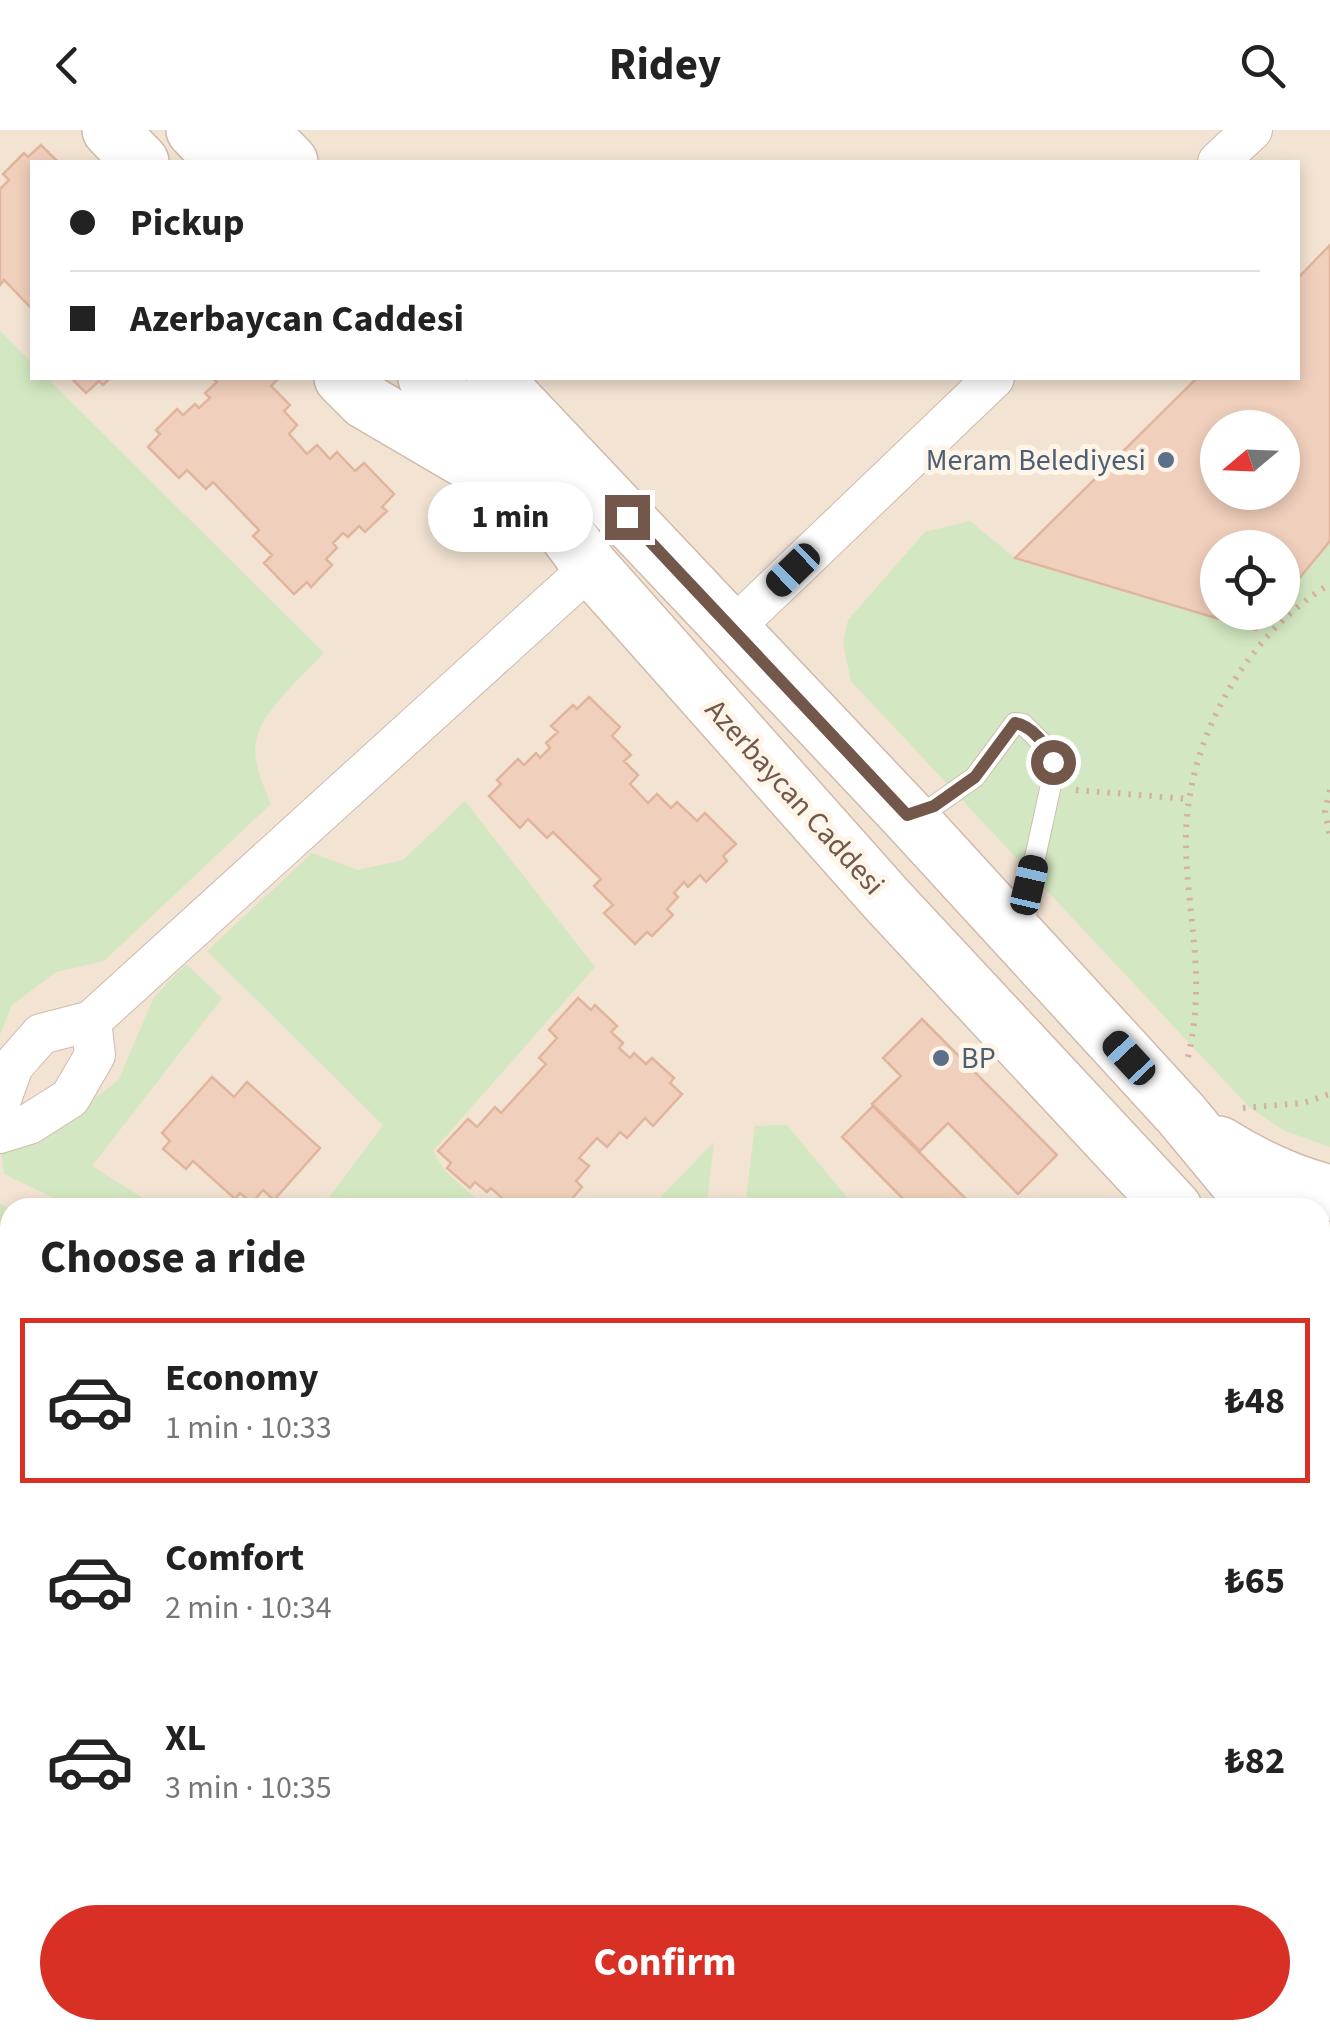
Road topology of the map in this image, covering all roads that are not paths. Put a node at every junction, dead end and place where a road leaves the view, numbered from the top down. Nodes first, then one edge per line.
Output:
1 (110, 130) edge
2 (194, 130) edge
3 (259, 130) edge
4 (1252, 130) edge
5 (139, 160) edge
6 (223, 160) edge
7 (288, 160) edge
8 (1220, 160) edge
9 (344, 380) edge
10 (428, 380) edge
11 (496, 380) edge
12 (992, 380) edge
13 (547, 507) junction
14 (591, 567) junction
15 (733, 628) junction
16 (907, 815) junction
17 (888, 902) junction
18 (1024, 944) junction
19 (928, 976) dead end
20 (90, 1021) junction
21 (0, 1102) edge
22 (1181, 1114) junction
23 (0, 1133) edge
24 (1081, 1136) dead end
25 (1160, 1191) edge
26 (1330, 1194) edge
27 (1251, 1198) edge

1 - 5 main road
2 - 6 main road
3 - 7 main road
4 - 8 street
9 - 13 main road
10 - 13 main road, Azerbaycan Caddesi
11 - 15 main road
12 - 15 street
13 - 14 main road, Azerbaycan Caddesi
14 - 17 main road, Azerbaycan Caddesi
14 - 20 street
15 - 16 main road
16 - 18 main road
16 - 18 lane
17 - 19 lane
17 - 25 main road, Azerbaycan Caddesi
18 - 22 main road
20 - 21 street
20 - 23 street
22 - 26 main road
22 - 27 main road
24 - 25 lane

